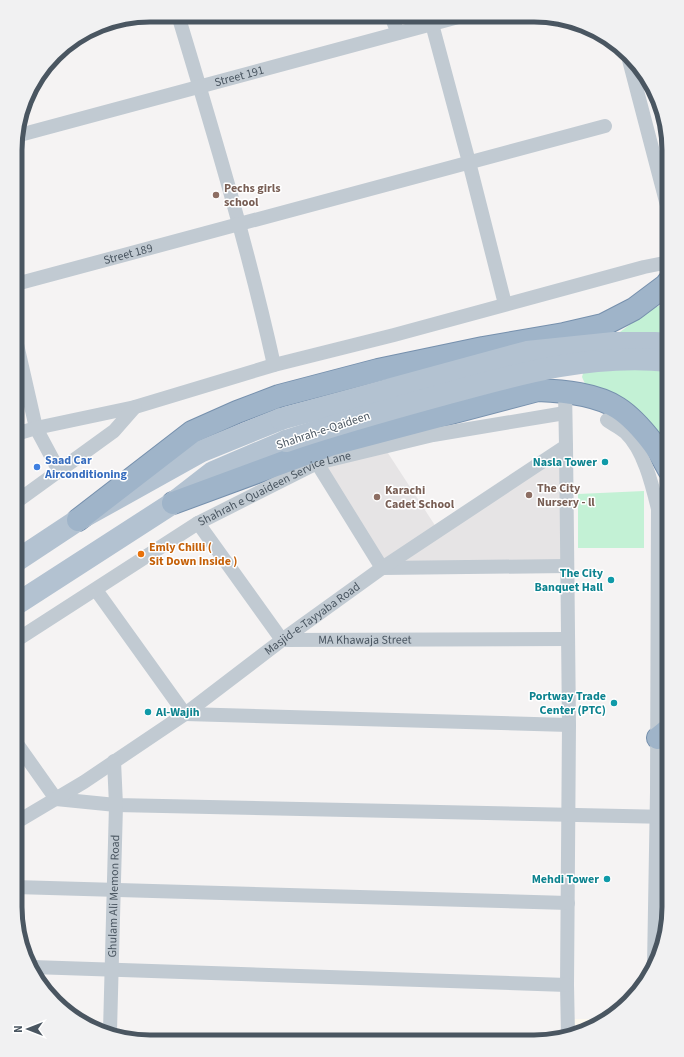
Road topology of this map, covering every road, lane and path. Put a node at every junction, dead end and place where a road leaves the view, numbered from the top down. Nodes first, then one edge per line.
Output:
1 (180, 22) edge
2 (393, 22) edge
3 (440, 22) edge
4 (432, 24) junction
5 (398, 33) junction
6 (630, 65) edge
7 (200, 86) junction
8 (605, 126) dead end
9 (23, 134) edge
10 (469, 162) junction
11 (662, 185) edge
12 (239, 224) junction
13 (662, 263) edge
14 (22, 282) edge
15 (662, 288) edge
16 (505, 304) junction
17 (564, 334) junction
18 (662, 344) edge
19 (662, 361) edge
20 (274, 365) junction
21 (22, 366) edge
22 (565, 391) junction
23 (135, 407) junction
24 (565, 413) junction
25 (607, 420) dead end
26 (36, 428) junction
27 (22, 432) edge
28 (566, 446) junction
29 (662, 458) edge
30 (317, 463) junction
31 (59, 471) junction
32 (22, 498) edge
33 (173, 503) junction
34 (78, 520) junction
35 (198, 523) junction
36 (22, 557) edge
37 (567, 566) junction
38 (382, 568) junction
39 (96, 590) junction
40 (22, 601) edge
41 (22, 637) edge
42 (568, 639) junction
43 (282, 640) junction
44 (662, 688) edge
45 (185, 714) junction
46 (569, 725) junction
47 (22, 750) edge
48 (114, 761) junction
49 (56, 799) junction
50 (116, 806) junction
51 (568, 814) junction
52 (662, 817) edge
53 (22, 819) edge
54 (662, 834) edge
55 (22, 887) edge
56 (113, 890) junction
57 (568, 903) junction
58 (655, 948) edge
59 (37, 967) edge
60 (111, 969) junction
61 (567, 985) junction
62 (110, 1028) edge
63 (568, 1030) edge

1 - 7 street
2 - 5 street
3 - 4 street, Street 191
4 - 5 street, Street 191
4 - 10 street
5 - 7 street, Street 191
6 - 11 street
7 - 9 street, Street 191
7 - 12 street
8 - 10 street, Street 189
10 - 12 street, Street 189
10 - 16 street
12 - 14 street, Street 189
12 - 20 street
13 - 16 street
15 - 17 highway
16 - 20 street
17 - 22 highway
17 - 34 highway
18 - 34 main road, Shahrah-e-Qaideen, bridge
19 - 33 main road, Shahrah-e-Qaideen, bridge
20 - 23 street
21 - 26 street
22 - 24 street
22 - 29 highway
22 - 33 highway
23 - 26 street
23 - 31 street
24 - 28 street
24 - 30 street, Shahrah e Quaideen Service Lane
25 - 44 street
26 - 27 street
26 - 31 street
28 - 37 street
28 - 38 street, Masjid-e-Tayyaba Road
30 - 35 street, Shahrah e Quaideen Service Lane
30 - 38 street
31 - 32 street
33 - 40 main road, Shahrah-e-Qaideen
34 - 36 main road, Shahrah-e-Qaideen
35 - 39 street, Shahrah e Quaideen Service Lane
35 - 43 street
37 - 38 street
37 - 42 street
38 - 43 street, Masjid-e-Tayyaba Road
39 - 41 street, Shahrah e Quaideen Service Lane
39 - 45 street
42 - 43 street, MA Khawaja Street
42 - 46 street
43 - 45 street, Masjid-e-Tayyaba Road
45 - 46 street
45 - 48 street, Masjid-e-Tayyaba Road
46 - 51 street
47 - 49 street
48 - 49 street, Masjid-e-Tayyaba Road
48 - 50 street, Ghulam Ali Memon Road
49 - 50 street
49 - 53 street, Masjid-e-Tayyaba Road
50 - 51 street
50 - 56 street, Ghulam Ali Memon Road
51 - 52 street
51 - 57 street
54 - 58 street
55 - 56 street
56 - 57 street
56 - 60 street, Ghulam Ali Memon Road
57 - 61 street
59 - 60 street
60 - 61 street
60 - 62 street, Ghulam Ali Memon Road
61 - 63 street

